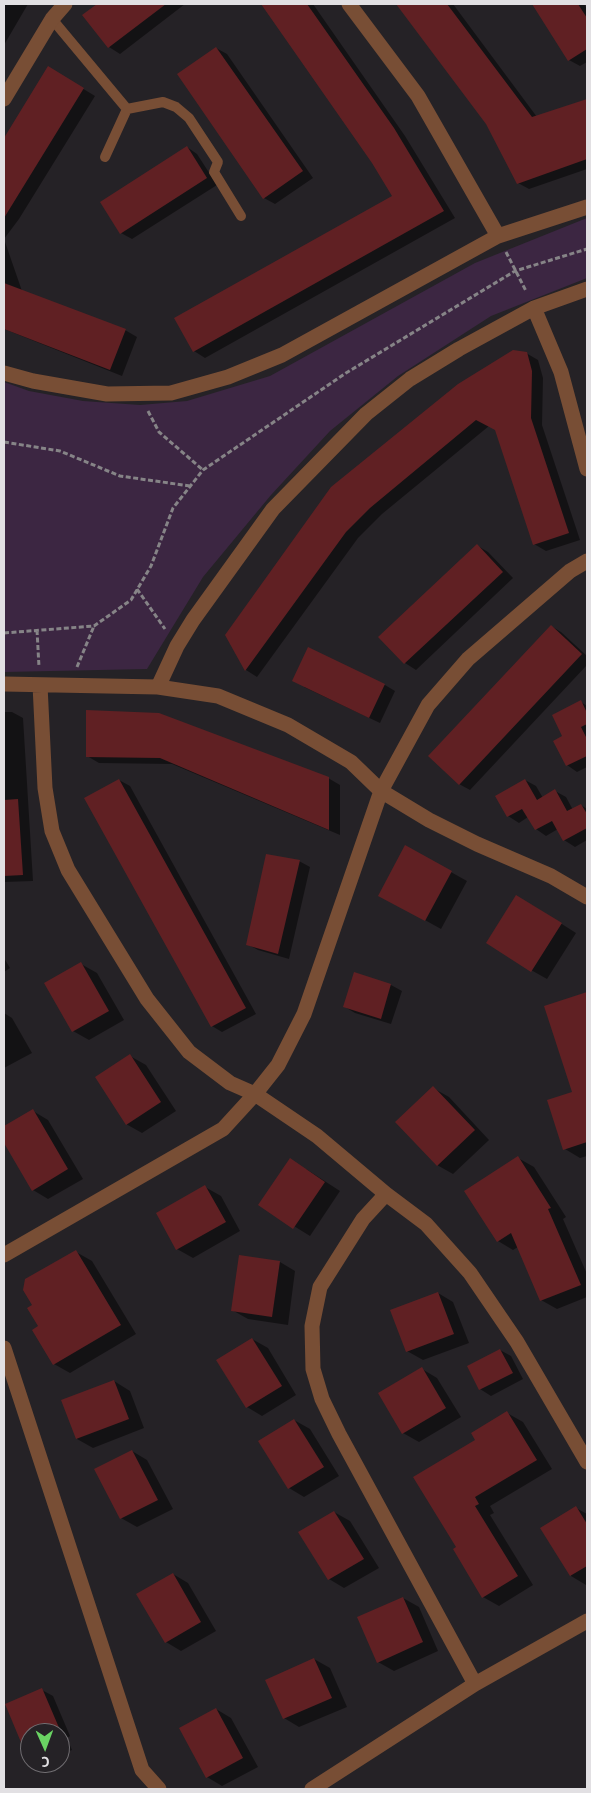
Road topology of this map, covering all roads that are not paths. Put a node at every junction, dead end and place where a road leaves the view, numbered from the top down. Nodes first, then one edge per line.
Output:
1 (65, 4) edge
2 (349, 4) edge
3 (52, 19) junction
4 (4, 99) edge
5 (127, 109) junction
6 (105, 157) dead end
7 (587, 207) edge
8 (241, 216) dead end
9 (498, 236) junction
10 (587, 289) edge
11 (534, 308) junction
12 (4, 373) edge
13 (587, 469) edge
14 (587, 561) edge
15 (4, 684) edge
16 (40, 685) junction
17 (158, 687) junction
18 (381, 791) junction
19 (587, 897) edge
20 (255, 1094) junction
21 (386, 1194) junction
22 (4, 1255) edge
23 (4, 1348) edge
24 (587, 1462) edge
25 (587, 1621) edge
26 (475, 1684) junction
27 (159, 1789) edge
28 (312, 1789) edge

1 - 3 street
2 - 9 street
3 - 4 street
3 - 5 lane
5 - 6 lane
5 - 8 lane
7 - 9 street
9 - 12 street
10 - 11 street
11 - 13 street
11 - 17 street
14 - 18 street
15 - 16 street
16 - 17 street
16 - 20 street
17 - 18 street
18 - 19 street
18 - 20 street
20 - 21 street
20 - 22 street
21 - 24 street
21 - 26 street
23 - 27 street
25 - 26 street
26 - 28 street

